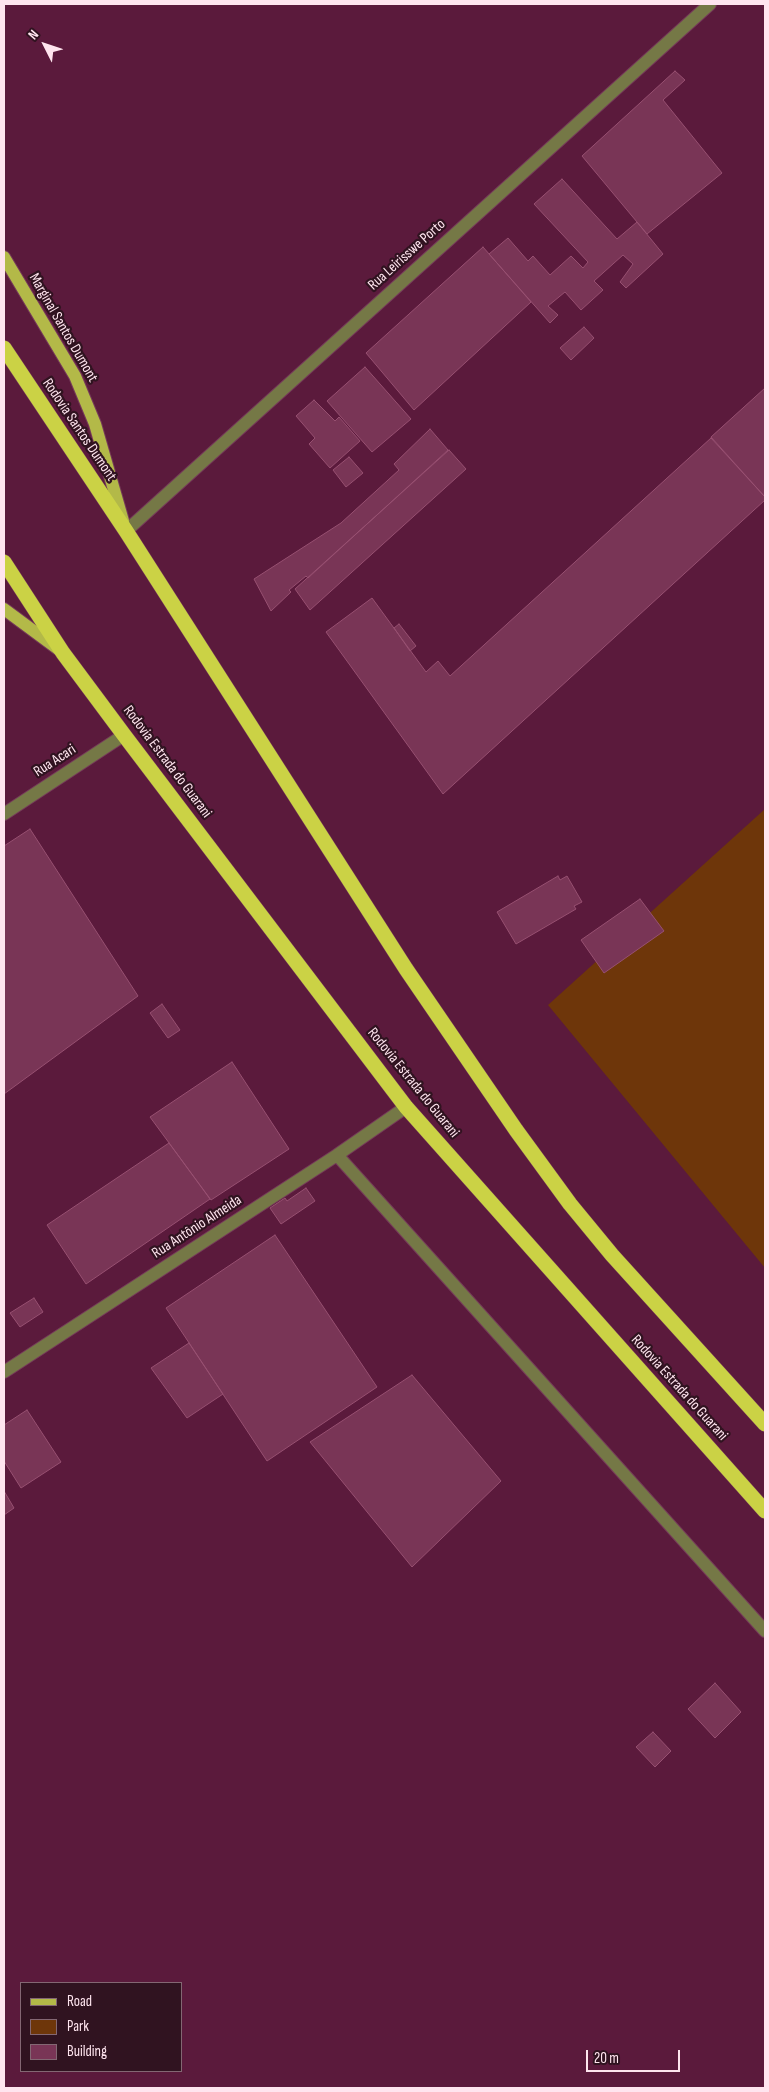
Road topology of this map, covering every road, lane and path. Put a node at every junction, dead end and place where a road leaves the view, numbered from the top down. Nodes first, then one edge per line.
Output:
1 (710, 4) edge
2 (4, 257) edge
3 (4, 348) edge
4 (126, 531) junction
5 (4, 562) edge
6 (4, 610) edge
7 (64, 652) junction
8 (124, 735) junction
9 (4, 814) edge
10 (406, 1107) junction
11 (338, 1155) junction
12 (4, 1372) edge
13 (765, 1424) edge
14 (765, 1511) edge
15 (765, 1631) edge

1 - 4 street, Rua Leirisswe Porto
2 - 4 main road, Marginal Santos Dumont
3 - 4 highway, Rodovia Santos Dumont
4 - 13 highway
5 - 7 highway
6 - 7 main road
7 - 8 highway, Rodovia Estrada do Guarani
8 - 9 street, Rua Acari
8 - 10 highway, Rodovia Estrada do Guarani
10 - 11 street, Rua Antônio Almeida
10 - 14 highway, Rodovia Estrada do Guarani
11 - 12 street, Rua Antônio Almeida
11 - 15 street

